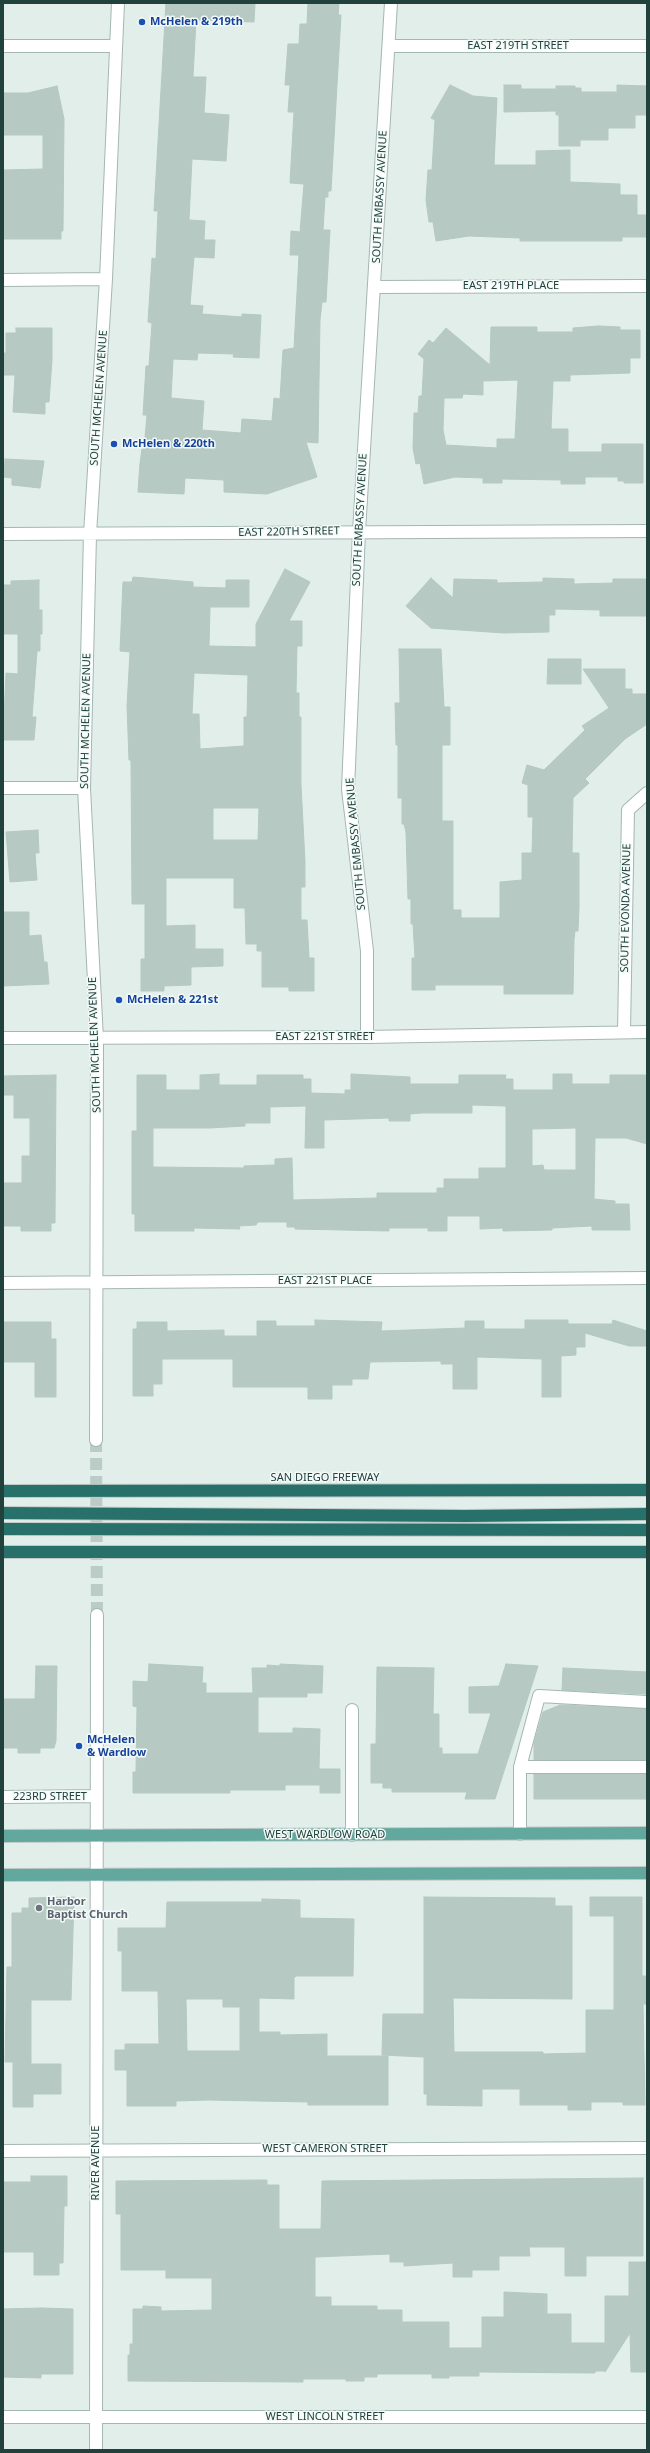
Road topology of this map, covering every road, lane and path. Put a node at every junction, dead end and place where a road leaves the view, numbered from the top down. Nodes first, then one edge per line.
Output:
1 (118, 3) edge
2 (391, 3) edge
3 (3, 46) edge
4 (116, 46) junction
5 (389, 46) junction
6 (647, 46) edge
7 (3, 280) edge
8 (106, 280) junction
9 (374, 286) junction
10 (647, 286) edge
11 (647, 531) edge
12 (359, 532) junction
13 (3, 534) edge
14 (90, 534) junction
15 (3, 788) edge
16 (84, 788) junction
17 (647, 794) edge
18 (624, 1031) junction
19 (647, 1032) edge
20 (367, 1037) junction
21 (3, 1038) edge
22 (97, 1039) junction
23 (647, 1278) edge
24 (3, 1282) edge
25 (98, 1282) junction
26 (96, 1440) tunnel mouth
27 (647, 1490) edge
28 (3, 1491) edge
29 (3, 1513) edge
30 (647, 1514) edge
31 (3, 1529) edge
32 (647, 1530) edge
33 (3, 1552) edge
34 (647, 1552) edge
35 (97, 1615) tunnel mouth
36 (647, 1702) edge
37 (352, 1710) dead end
38 (520, 1767) junction
39 (647, 1767) edge
40 (97, 1796) junction
41 (3, 1797) edge
42 (647, 1833) edge
43 (520, 1834) junction
44 (352, 1835) junction
45 (3, 1836) edge
46 (96, 1836) junction
47 (647, 1873) edge
48 (3, 1875) edge
49 (96, 1875) junction
50 (647, 2148) edge
51 (3, 2151) edge
52 (96, 2151) junction
53 (3, 2417) edge
54 (96, 2417) junction
55 (647, 2417) edge
56 (96, 2450) edge

1 - 4 street, SOUTH MCHELEN AVENUE
2 - 5 street, SOUTH EMBASSY AVENUE
3 - 4 street
4 - 8 street, SOUTH MCHELEN AVENUE
5 - 6 street, EAST 219TH STREET
5 - 9 street, SOUTH EMBASSY AVENUE
7 - 8 street
8 - 14 street, SOUTH MCHELEN AVENUE
9 - 10 street, EAST 219TH PLACE
9 - 12 street, SOUTH EMBASSY AVENUE
11 - 12 street, EAST 220TH STREET
12 - 14 street, EAST 220TH STREET
12 - 20 street, SOUTH EMBASSY AVENUE
13 - 14 street, EAST 220TH STREET
14 - 16 street, SOUTH MCHELEN AVENUE
15 - 16 street
16 - 22 street, SOUTH MCHELEN AVENUE
17 - 18 street, SOUTH EVONDA AVENUE
18 - 19 street, EAST 221ST STREET
18 - 20 street, EAST 221ST STREET
20 - 22 street, EAST 221ST STREET
21 - 22 street, EAST 221ST STREET
22 - 25 street, SOUTH MCHELEN AVENUE
23 - 25 street, EAST 221ST PLACE
24 - 25 street, EAST 221ST PLACE
25 - 26 street, SOUTH MCHELEN AVENUE
27 - 28 highway, SAN DIEGO FREEWAY
29 - 30 highway
31 - 32 highway
33 - 34 highway
35 - 40 street
36 - 38 street
37 - 44 street
38 - 39 street
38 - 43 street
40 - 41 street, 223RD STREET
40 - 46 street
42 - 43 main road, WEST WARDLOW ROAD
43 - 44 main road, WEST WARDLOW ROAD
44 - 46 main road, WEST WARDLOW ROAD
45 - 46 main road, WEST WARDLOW ROAD
46 - 49 street
47 - 49 main road
48 - 49 main road
49 - 52 street, RIVER AVENUE
50 - 52 street, WEST CAMERON STREET
51 - 52 street, WEST CAMERON STREET
52 - 54 street, RIVER AVENUE
53 - 54 street, WEST LINCOLN STREET
54 - 55 street, WEST LINCOLN STREET
54 - 56 street, RIVER AVENUE

